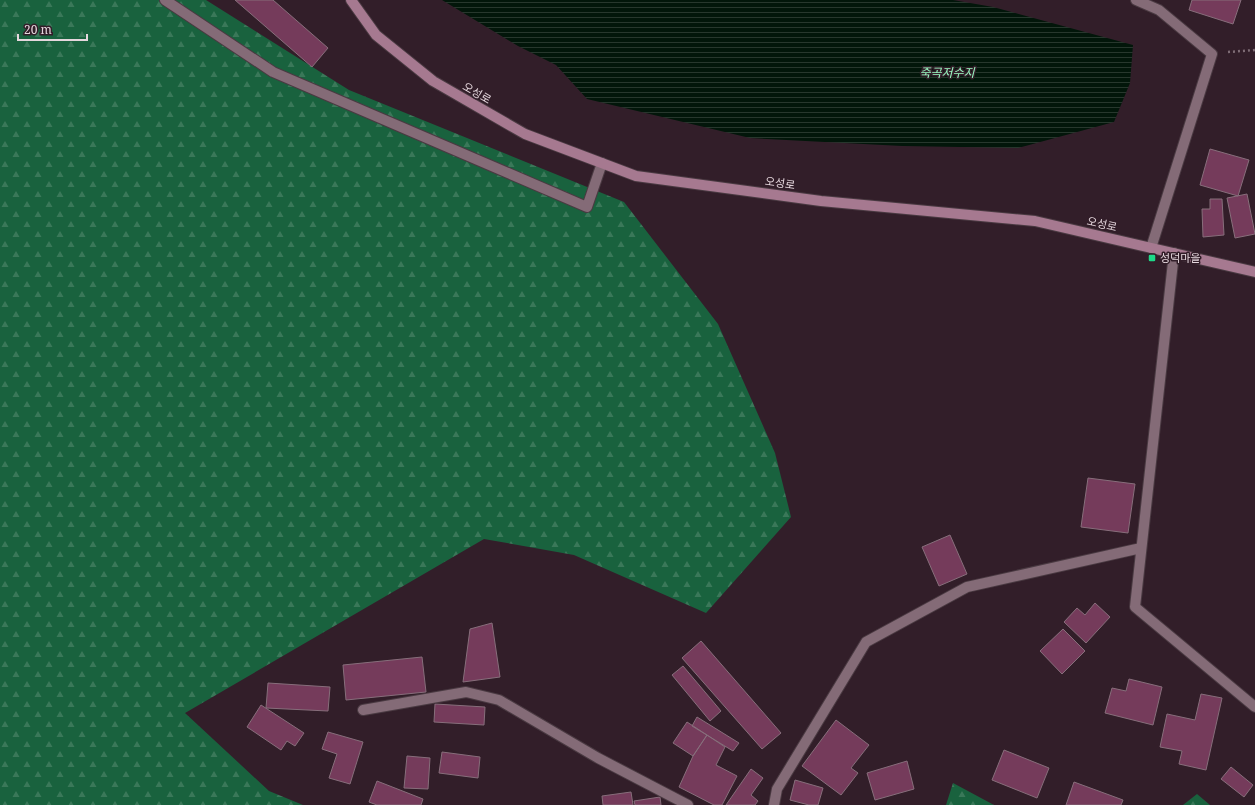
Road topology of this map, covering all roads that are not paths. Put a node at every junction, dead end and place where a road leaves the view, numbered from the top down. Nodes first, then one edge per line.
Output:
1 (165, 0) edge
2 (351, 0) edge
3 (1136, 0) edge
4 (602, 163) junction
5 (1151, 248) junction
6 (1174, 253) junction
7 (1255, 272) edge
8 (1141, 548) junction
9 (1255, 706) edge
10 (363, 710) dead end
11 (683, 804) edge
12 (774, 805) edge

1 - 4 street
2 - 4 main road, 오성로
3 - 5 street
4 - 5 main road, 오성로
5 - 6 main road, 오성로
6 - 7 main road, 오성로
6 - 8 street
8 - 9 street
8 - 12 street
10 - 11 street

